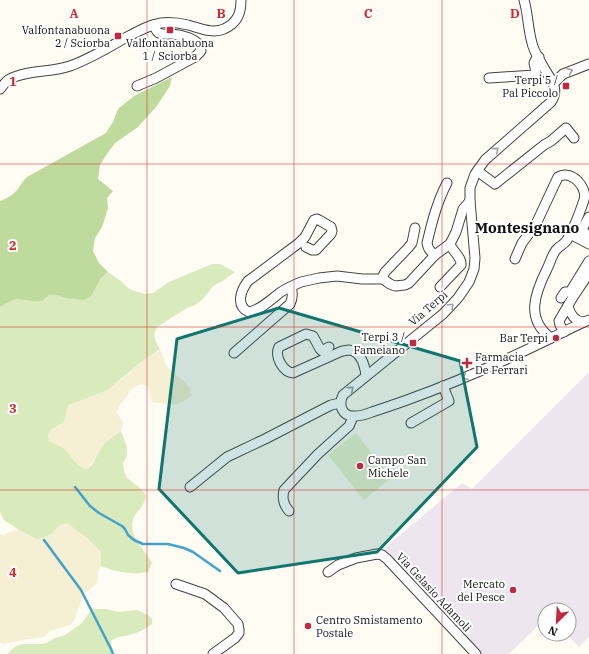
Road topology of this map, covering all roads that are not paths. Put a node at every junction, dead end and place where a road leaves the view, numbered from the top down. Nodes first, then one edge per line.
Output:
1 (241, 0) edge
2 (524, 0) edge
3 (154, 25) junction
4 (539, 57) junction
5 (589, 64) edge
6 (489, 78) dead end
7 (554, 83) junction
8 (137, 86) dead end
9 (0, 89) edge
10 (574, 138) dead end
11 (478, 170) junction
12 (447, 183) dead end
13 (470, 201) junction
14 (589, 217) edge
15 (415, 228) dead end
16 (570, 234) junction
17 (589, 235) edge
18 (450, 244) junction
19 (589, 244) edge
20 (306, 246) dead end
21 (435, 255) junction
22 (515, 259) dead end
23 (589, 261) edge
24 (589, 273) edge
25 (383, 279) junction
26 (291, 287) junction
27 (440, 287) dead end
28 (561, 298) dead end
29 (568, 306) junction
30 (586, 321) edge
31 (564, 332) junction
32 (551, 338) junction
33 (330, 347) dead end
34 (234, 353) dead end
35 (366, 376) junction
36 (443, 386) junction
37 (340, 403) junction
38 (353, 417) junction
39 (411, 423) dead end
40 (190, 487) dead end
41 (289, 511) dead end
42 (328, 572) dead end
43 (176, 584) dead end
44 (213, 654) edge
45 (476, 654) edge

1 - 3 street
2 - 4 street
3 - 8 street
3 - 9 street
4 - 6 street
4 - 7 street
7 -> 5 street
11 -> 7 street, Via Terpi
10 - 11 street
11 - 13 street, Via Terpi
12 - 21 street
13 - 18 street
35 -> 13 street, Via Terpi
14 - 17 street
15 - 25 street
16 - 19 street
16 - 22 street
16 - 32 street
18 - 21 street
18 - 27 street
20 - 26 street
21 - 25 street
23 - 28 street
24 - 29 street
25 - 26 street
26 - 34 street
29 - 30 street
29 - 31 street
30 - 31 street
31 - 32 street
32 -> 36 street
33 - 35 street
37 -> 35 street, Via Terpi
36 - 38 street
36 - 39 street
37 - 38 street
37 - 40 street
38 - 41 street
42 - 45 street, Via Gelasio Adamoli
43 - 44 street

